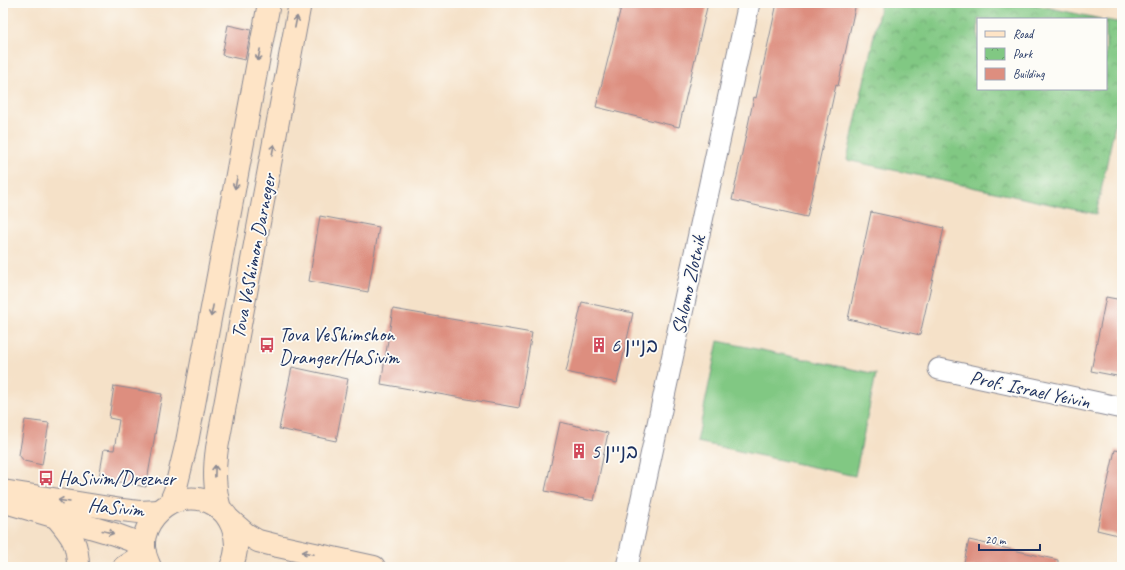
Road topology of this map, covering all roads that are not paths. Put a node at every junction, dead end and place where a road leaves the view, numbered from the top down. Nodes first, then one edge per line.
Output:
1 (269, 3) edge
2 (300, 3) edge
3 (749, 3) edge
4 (939, 369) dead end
5 (1122, 408) edge
6 (3, 491) edge
7 (3, 502) edge
8 (164, 507) junction
9 (225, 515) junction
10 (57, 518) junction
11 (146, 555) edge
12 (78, 567) edge
13 (124, 567) edge
14 (231, 567) edge
15 (374, 567) edge
16 (627, 567) edge

1 -> 8 street, Tova VeShimon Darneger
9 -> 2 street, Tova VeShimon Darneger
3 - 16 street, Shlomo Zlotnik
4 - 5 street, Prof. Israel Yeivin
8 -> 6 street, HaSivim
7 - 10 street, HaSivim
8 - 9 street, HaSivim
8 - 11 street, Tova VeShimon Darneger
9 - 14 street, Tova VeShimon Darneger
15 -> 9 street
10 -> 11 street, HaSivim
10 - 12 street
11 - 13 street

